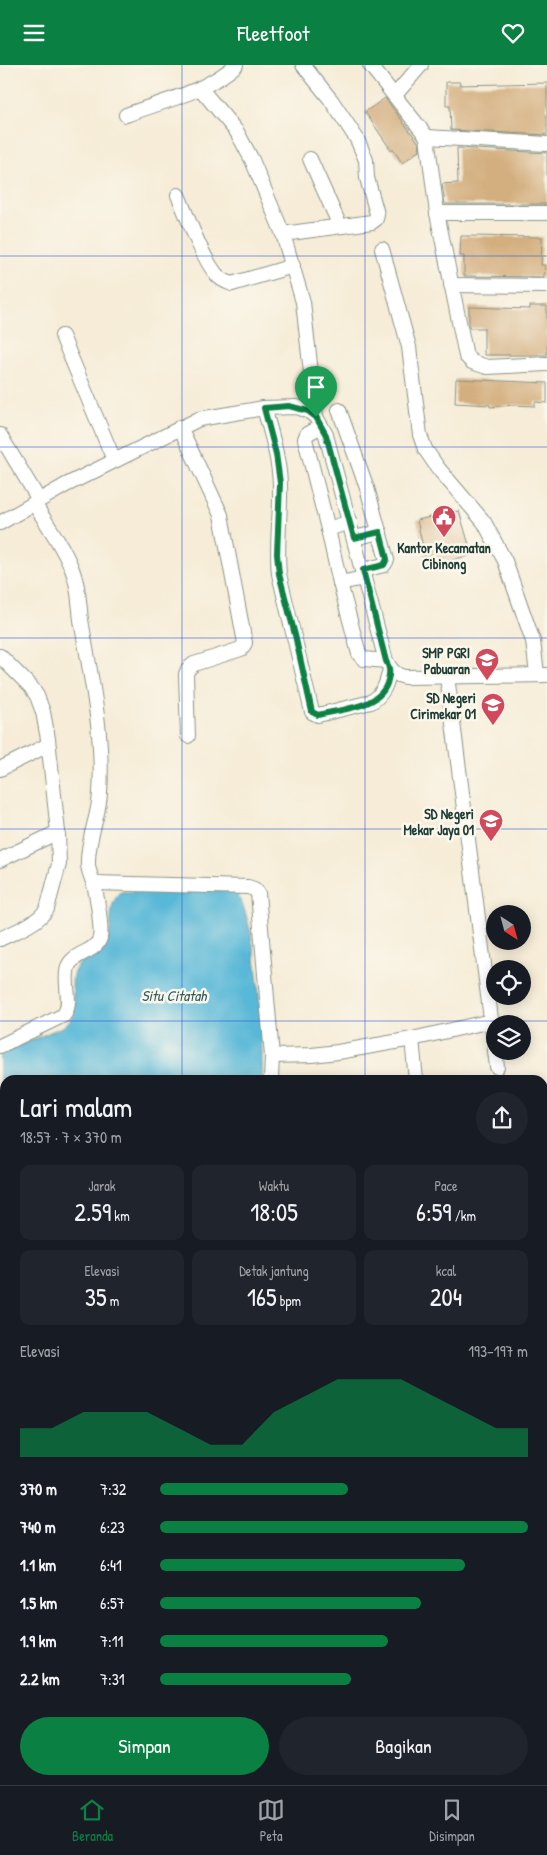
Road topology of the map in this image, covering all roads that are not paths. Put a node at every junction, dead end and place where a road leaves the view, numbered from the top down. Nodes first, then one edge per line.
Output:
1 (236, 65) edge
2 (303, 65) edge
3 (370, 65) edge
4 (421, 65) edge
5 (200, 88) junction
6 (395, 95) junction
7 (126, 115) dead end
8 (427, 137) junction
9 (547, 143) edge
10 (310, 159) dead end
11 (178, 195) dead end
12 (437, 213) junction
13 (547, 213) edge
14 (340, 226) junction
15 (283, 234) junction
16 (382, 249) dead end
17 (293, 266) junction
18 (451, 285) junction
19 (547, 287) edge
20 (62, 336) dead end
21 (547, 364) edge
22 (264, 408) junction
23 (339, 410) dead end
24 (318, 422) junction
25 (182, 427) junction
26 (0, 435) edge
27 (114, 460) junction
28 (36, 501) junction
29 (350, 522) junction
30 (0, 523) edge
31 (328, 529) junction
32 (380, 532) junction
33 (354, 538) junction
34 (364, 574) junction
35 (340, 583) junction
36 (0, 656) edge
37 (388, 665) junction
38 (542, 674) edge
39 (447, 676) junction
40 (188, 736) dead end
41 (48, 745) junction
42 (0, 769) edge
43 (58, 832) junction
44 (0, 860) edge
45 (94, 883) junction
46 (0, 939) edge
47 (490, 1015) edge
48 (486, 1022) edge
49 (412, 1039) junction
50 (0, 1046) edge
51 (272, 1056) junction
52 (496, 1060) edge
53 (497, 1067) dead end
54 (271, 1075) edge
55 (416, 1075) edge

1 - 5 street
2 - 14 street
3 - 6 street
4 - 6 street
5 - 7 street
5 - 15 street
6 - 8 street
8 - 9 street
8 - 12 street
10 - 14 street
11 - 17 street
12 - 13 street
12 - 18 street
14 - 15 street
15 - 17 street
16 - 38 street
17 - 24 street
18 - 19 street
18 - 21 street
20 - 27 street
22 - 24 street
22 - 25 street
22 - 37 street
23 - 32 street
24 - 29 street
24 - 31 street
25 - 27 street
25 - 40 street
26 - 28 street
27 - 28 street
28 - 30 street
28 - 45 street
29 - 31 street
29 - 33 street
31 - 35 street
32 - 33 street
32 - 34 street
33 - 34 street
34 - 35 street
34 - 37 street
35 - 37 street
36 - 41 street
37 - 39 street
38 - 39 street
39 - 47 street
41 - 42 street
41 - 43 street
43 - 44 street
43 - 46 street
45 - 50 street
45 - 51 street
48 - 49 street
49 - 51 street
49 - 55 street
51 - 54 street
52 - 53 street

